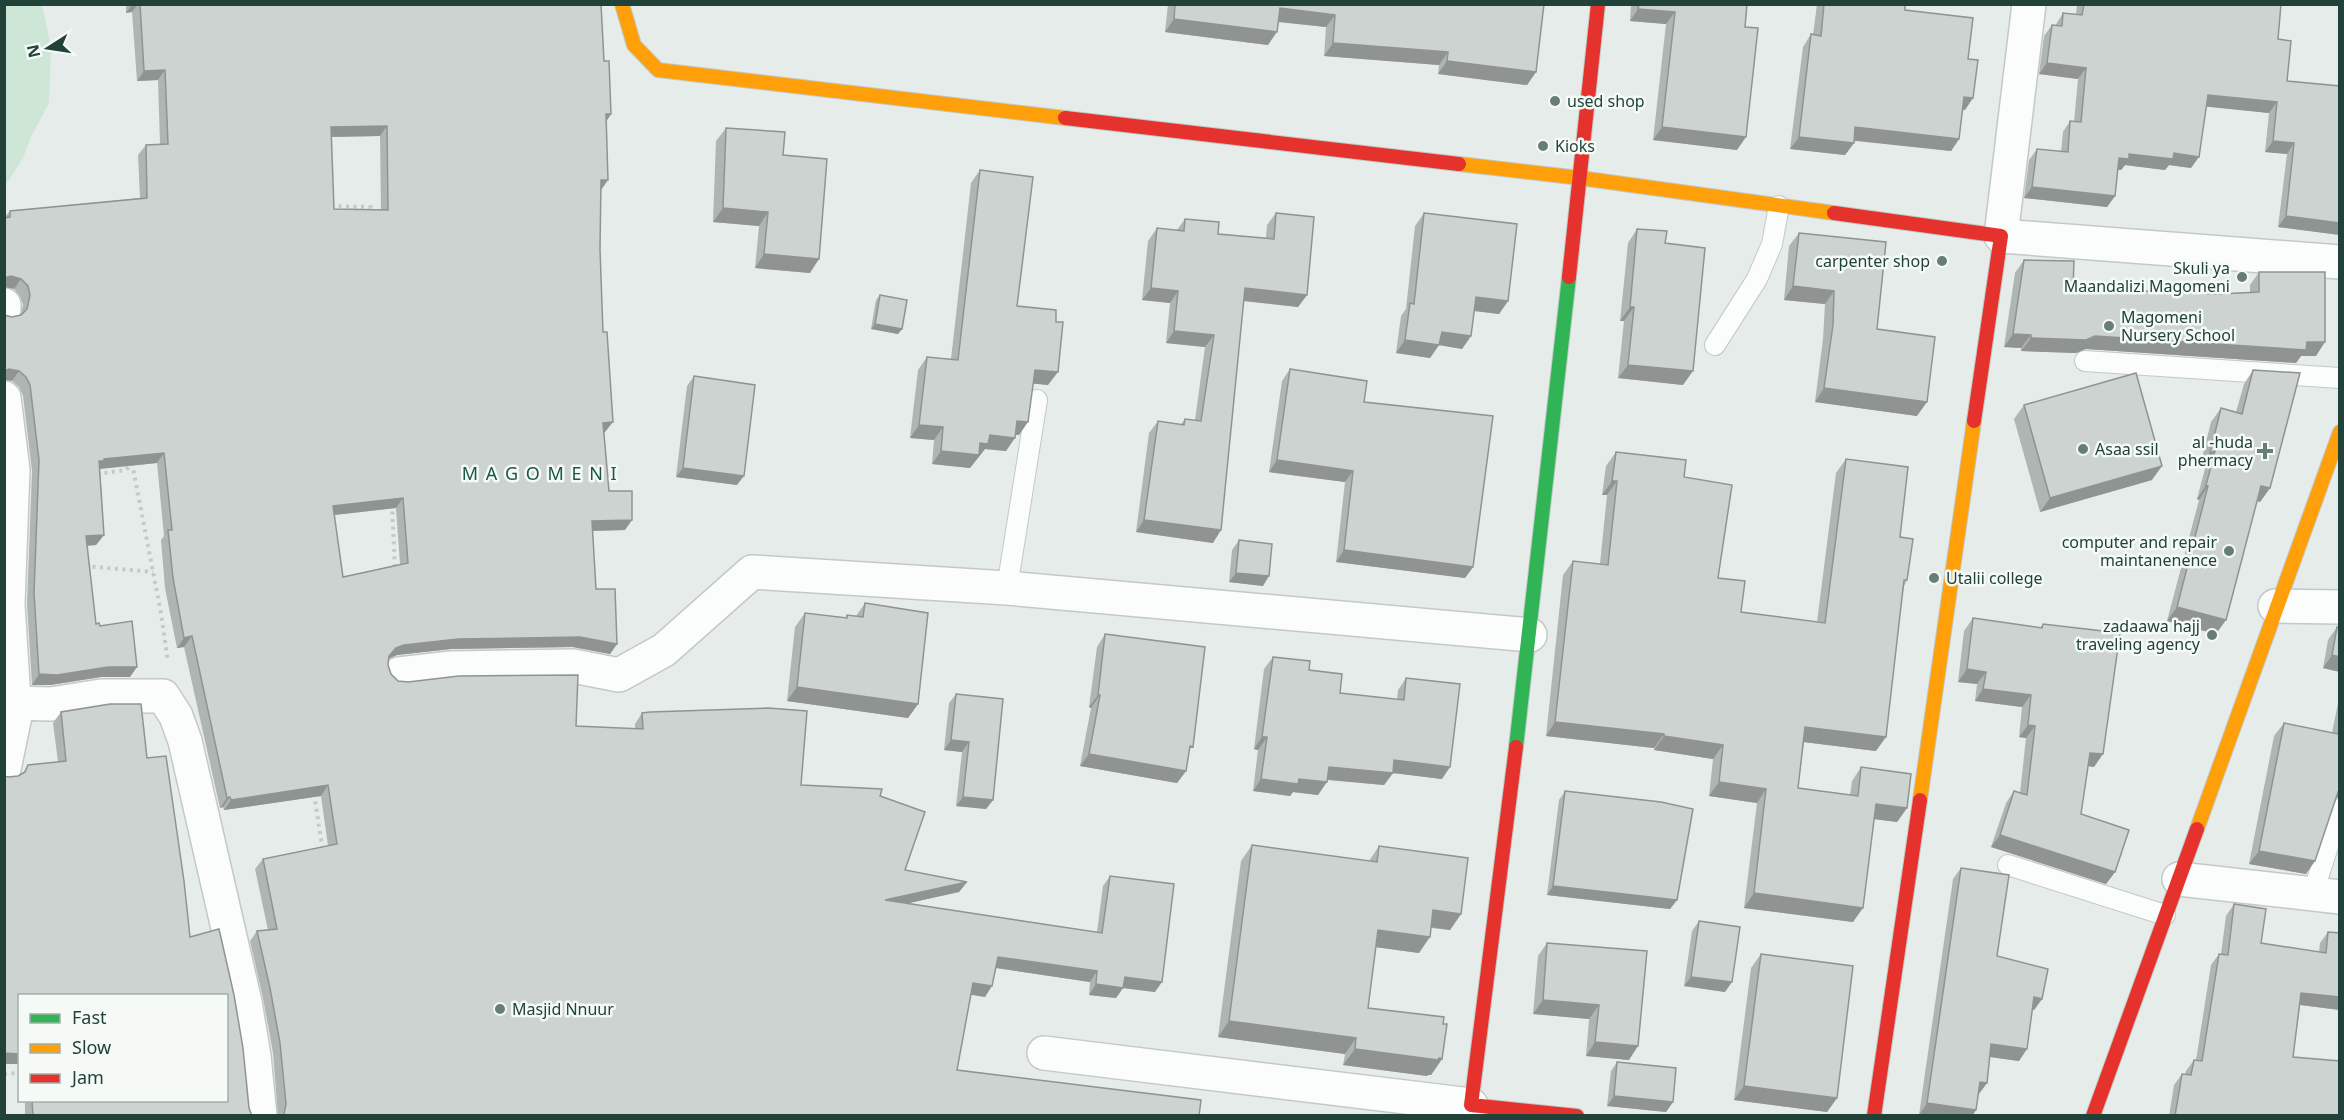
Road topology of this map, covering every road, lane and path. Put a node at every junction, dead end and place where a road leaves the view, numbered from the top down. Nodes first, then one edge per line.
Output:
1 (622, 4) edge
2 (1598, 4) edge
3 (2029, 4) edge
4 (1580, 178) junction
5 (329, 206) edge
6 (1779, 206) junction
7 (371, 219) edge
8 (2001, 236) junction
9 (2340, 262) edge
10 (1715, 345) dead end
11 (2085, 361) edge
12 (2340, 378) edge
13 (4, 398) edge
14 (1037, 400) edge
15 (2340, 432) edge
16 (88, 475) edge
17 (390, 493) edge
18 (75, 565) edge
19 (153, 572) junction
20 (395, 575) edge
21 (1007, 588) junction
22 (2275, 606) junction
23 (2340, 607) edge
24 (1530, 635) junction
25 (399, 674) dead end
26 (14, 703) junction
27 (176, 716) junction
28 (4, 769) edge
29 (312, 786) edge
30 (2340, 809) edge
31 (324, 854) edge
32 (2008, 865) dead end
33 (2179, 879) junction
34 (2326, 895) edge
35 (2165, 915) junction
36 (1044, 1053) dead end
37 (1470, 1110) edge
38 (260, 1116) edge
39 (1576, 1116) edge
40 (1874, 1116) edge
41 (2092, 1116) edge

1 - 4 street
2 - 4 street
3 - 8 street
4 - 6 street
4 - 24 street
5 - 7 path
6 - 8 street
6 - 10 lane
8 - 9 street
8 - 40 street
11 - 12 lane
13 - 26 street
14 - 21 lane
15 - 22 street
16 - 19 path
17 - 20 path
18 - 19 path
19 - 27 path
21 - 24 street
21 - 25 street
22 - 23 street
22 - 33 street
24 - 37 street
26 - 27 street
26 - 28 street
27 - 38 street
29 - 31 path
30 - 34 lane
32 - 35 lane
33 - 34 street
33 - 35 street
35 - 41 street
36 - 37 street
37 - 39 street

